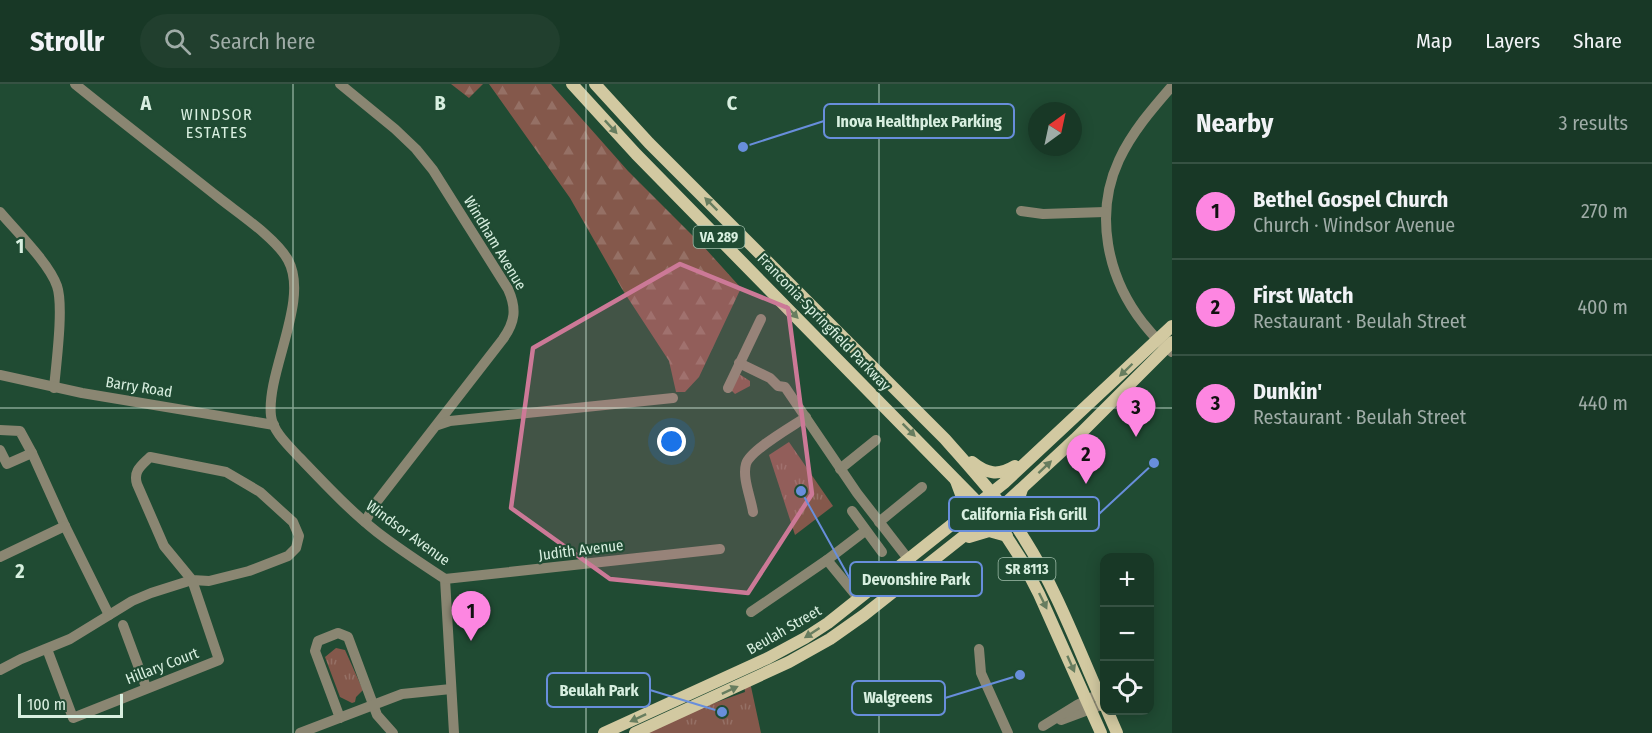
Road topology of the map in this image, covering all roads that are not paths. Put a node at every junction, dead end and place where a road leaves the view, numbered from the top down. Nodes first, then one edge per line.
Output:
1 (75, 84) edge
2 (340, 84) edge
3 (572, 84) edge
4 (595, 84) edge
5 (604, 84) edge
6 (1172, 86) edge
7 (615, 107) junction
8 (1021, 211) dead end
9 (0, 212) edge
10 (1105, 212) junction
11 (760, 319) dead end
12 (1172, 326) edge
13 (1167, 345) edge
14 (739, 363) junction
15 (0, 375) edge
16 (54, 388) junction
17 (728, 388) dead end
18 (673, 398) dead end
19 (806, 417) junction
20 (274, 424) junction
21 (438, 425) junction
22 (0, 430) edge
23 (945, 439) junction
24 (876, 440) dead end
25 (0, 450) edge
26 (1040, 452) junction
27 (32, 453) junction
28 (840, 469) junction
29 (953, 475) junction
30 (922, 487) dead end
31 (1022, 488) junction
32 (992, 493) junction
33 (979, 503) junction
34 (1002, 506) junction
35 (852, 511) dead end
36 (753, 512) dead end
37 (991, 515) junction
38 (958, 519) junction
39 (365, 522) junction
40 (879, 522) junction
41 (64, 526) junction
42 (866, 531) junction
43 (1007, 536) junction
44 (890, 538) junction
45 (1025, 540) junction
46 (959, 541) junction
47 (720, 549) dead end
48 (882, 552) dead end
49 (0, 557) edge
50 (908, 559) junction
51 (827, 560) junction
52 (891, 573) junction
53 (919, 573) junction
54 (445, 579) junction
55 (192, 580) junction
56 (859, 598) junction
57 (751, 612) dead end
58 (109, 615) junction
59 (123, 625) dead end
60 (47, 649) junction
61 (980, 649) dead end
62 (0, 670) edge
63 (146, 687) junction
64 (451, 689) junction
65 (1100, 697) edge
66 (1100, 704) edge
67 (374, 705) junction
68 (1089, 705) junction
69 (1108, 715) edge
70 (340, 718) junction
71 (300, 733) edge
72 (393, 733) edge
73 (454, 733) edge
74 (604, 733) edge
75 (635, 733) edge
76 (1008, 733) edge
77 (1101, 733) edge
78 (1117, 733) edge

1 - 20 street
2 - 21 street, Windham Avenue
3 -> 29 main road, Franconia-Springfield Parkway / VA 289
4 - 7 main road, Franconia-Springfield Parkway / VA 289
5 - 7 main road
6 - 10 street
23 -> 7 main road, Franconia-Springfield Parkway / VA 289
8 - 10 street
9 - 16 street
10 - 13 street
11 - 14 street
12 - 13 main road, Beulah Street
13 -> 26 main road, Beulah Street
31 -> 13 main road, Beulah Street
14 - 17 street
14 - 19 street
15 - 16 street, Barry Road
16 - 20 street, Barry Road
18 - 21 street
19 - 28 street
19 - 36 street
20 - 39 street, Windsor Avenue
21 - 39 street, Windham Avenue
22 - 27 street
23 - 26 main road
23 - 32 main road, Franconia-Springfield Parkway / VA 289
24 - 28 street
25 - 27 street
26 - 32 main road, Beulah Street
27 - 41 street
28 - 40 street
29 - 33 main road, Franconia-Springfield Parkway / VA 289
29 - 38 main road
30 - 40 street
31 - 34 main road, Beulah Street
31 - 45 main road
32 - 33 main road, Beulah Street
32 - 34 main road, SR 8113
33 - 37 main road, SR 8113
33 - 38 main road, Beulah Street
34 - 37 main road, Beulah Street
34 - 45 main road, SR 8113
35 - 42 street
37 - 43 main road, SR 8113
37 - 46 main road, Beulah Street
38 - 50 main road, Beulah Street
39 - 54 street, Windsor Avenue
40 - 44 street
41 - 49 street
41 - 58 street
42 - 48 street
42 - 51 street
43 - 46 main road
43 -> 68 main road, SR 8113
44 - 50 street
44 - 52 street
45 - 65 main road, SR 8113
46 - 53 main road, Beulah Street
47 - 54 street, Judith Avenue
50 - 52 main road, Beulah Street
50 - 53 street
51 - 56 street
51 - 57 street
52 - 56 main road, Beulah Street
75 -> 53 main road, Beulah Street
54 - 64 street, Windsor Avenue
55 - 55 street
55 - 58 street
55 - 63 street, Hillary Court
56 -> 74 main road, Beulah Street
58 - 60 street
59 - 63 street
60 - 62 street
60 - 63 street, Hillary Court
61 - 76 street
64 - 67 street
64 - 73 street, Windsor Avenue
66 - 68 street
67 - 70 street
67 - 70 street
67 - 72 street
68 - 77 main road, SR 8113
69 - 78 main road, SR 8113
70 - 71 street

